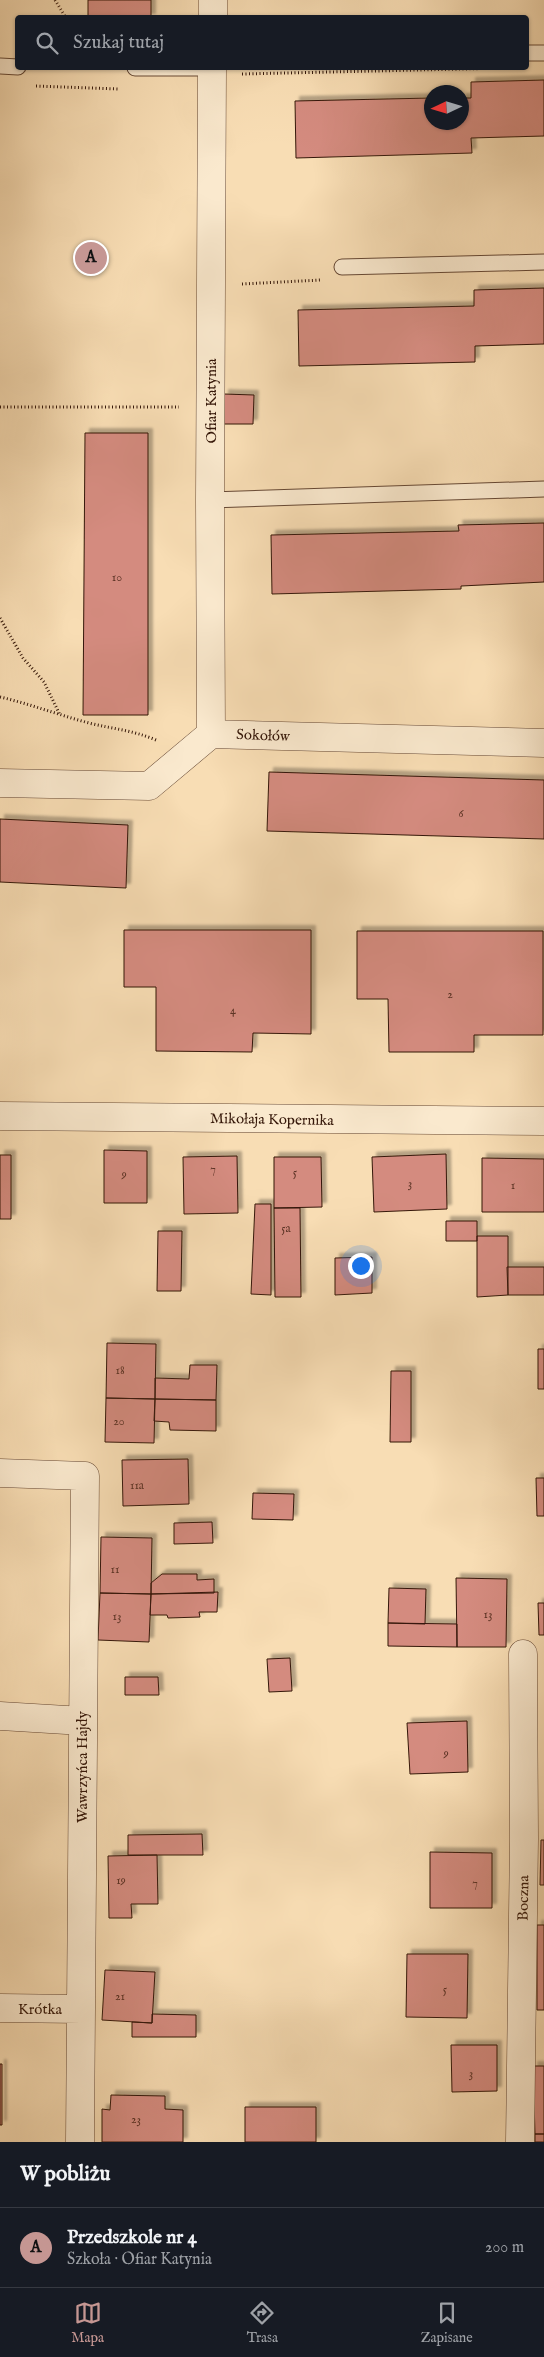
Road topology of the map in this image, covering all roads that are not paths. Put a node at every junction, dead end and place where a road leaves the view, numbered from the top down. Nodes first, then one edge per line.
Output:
1 (213, 0) edge
2 (213, 15) edge
3 (529, 53) edge
4 (544, 53) edge
5 (0, 66) edge
6 (15, 66) edge
7 (225, 71) edge
8 (544, 262) edge
9 (342, 267) dead end
10 (544, 490) edge
11 (210, 500) junction
12 (211, 734) junction
13 (544, 743) edge
14 (0, 783) edge
15 (0, 1116) edge
16 (544, 1121) edge
17 (0, 1473) edge
18 (523, 1654) dead end
19 (0, 1716) edge
20 (83, 1721) junction
21 (0, 2008) edge
22 (81, 2009) junction
23 (80, 2142) edge
24 (520, 2142) edge

1 - 2 street
3 - 4 lane
5 - 6 lane
7 - 11 street, Ofiar Katynia
8 - 9 lane
10 - 11 lane
11 - 12 street, Ofiar Katynia
12 - 13 street, Sokołów
12 - 14 street
15 - 16 street, Mikołaja Kopernika
17 - 20 street, Wawrzyńca Hajdy
18 - 24 street, Boczna
19 - 20 street
20 - 22 street, Wawrzyńca Hajdy
21 - 22 street, Krótka
22 - 23 street, Wawrzyńca Hajdy

